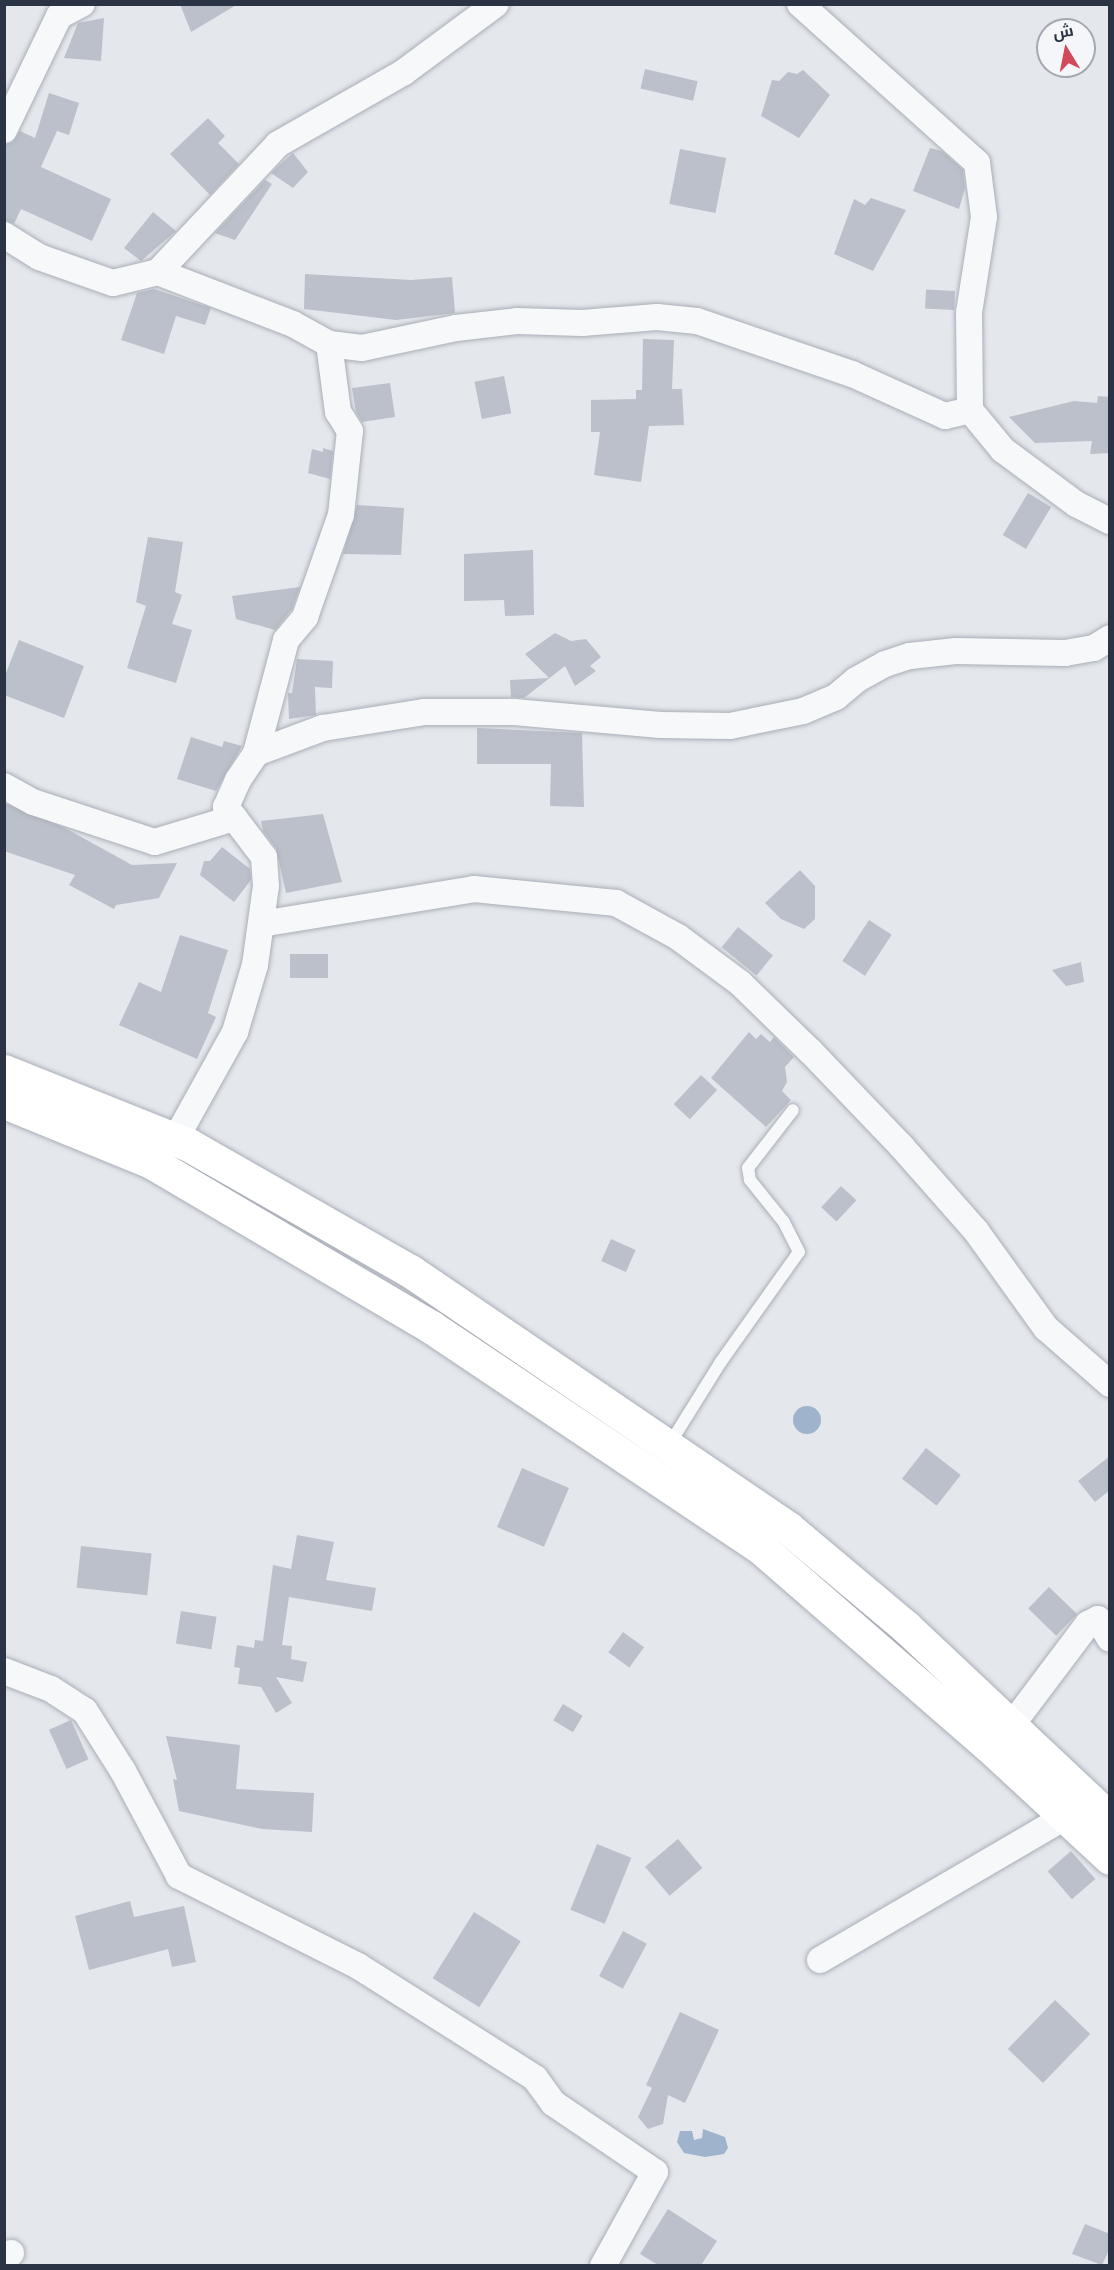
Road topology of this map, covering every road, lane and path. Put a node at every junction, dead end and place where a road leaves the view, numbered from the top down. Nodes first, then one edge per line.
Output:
1 (82, 4) edge
2 (496, 4) edge
3 (800, 4) edge
4 (4, 130) edge
5 (4, 235) edge
6 (158, 272) junction
7 (329, 344) junction
8 (970, 410) junction
9 (1110, 521) edge
10 (1110, 638) edge
11 (256, 753) junction
12 (4, 786) edge
13 (234, 818) junction
14 (261, 924) junction
15 (4, 1071) edge
16 (4, 1102) edge
17 (793, 1110) dead end
18 (174, 1140) junction
19 (1110, 1384) edge
20 (667, 1448) junction
21 (1106, 1620) edge
22 (4, 1671) edge
23 (1011, 1726) junction
24 (1065, 1817) junction
25 (1110, 1819) edge
26 (1110, 1858) edge
27 (820, 1960) dead end
28 (603, 2265) edge

1 - 4 street
2 - 6 street
3 - 8 street
5 - 6 street
6 - 7 street
7 - 8 street
7 - 11 street
8 - 9 street
10 - 11 street
11 - 13 street
12 - 13 street
13 - 14 street
14 - 18 street
14 - 19 street
15 - 18 main road
16 - 24 main road
17 - 20 lane
18 - 20 main road
20 - 23 main road
21 - 23 street
22 - 28 street
23 - 25 main road
24 - 26 main road
24 - 27 street

